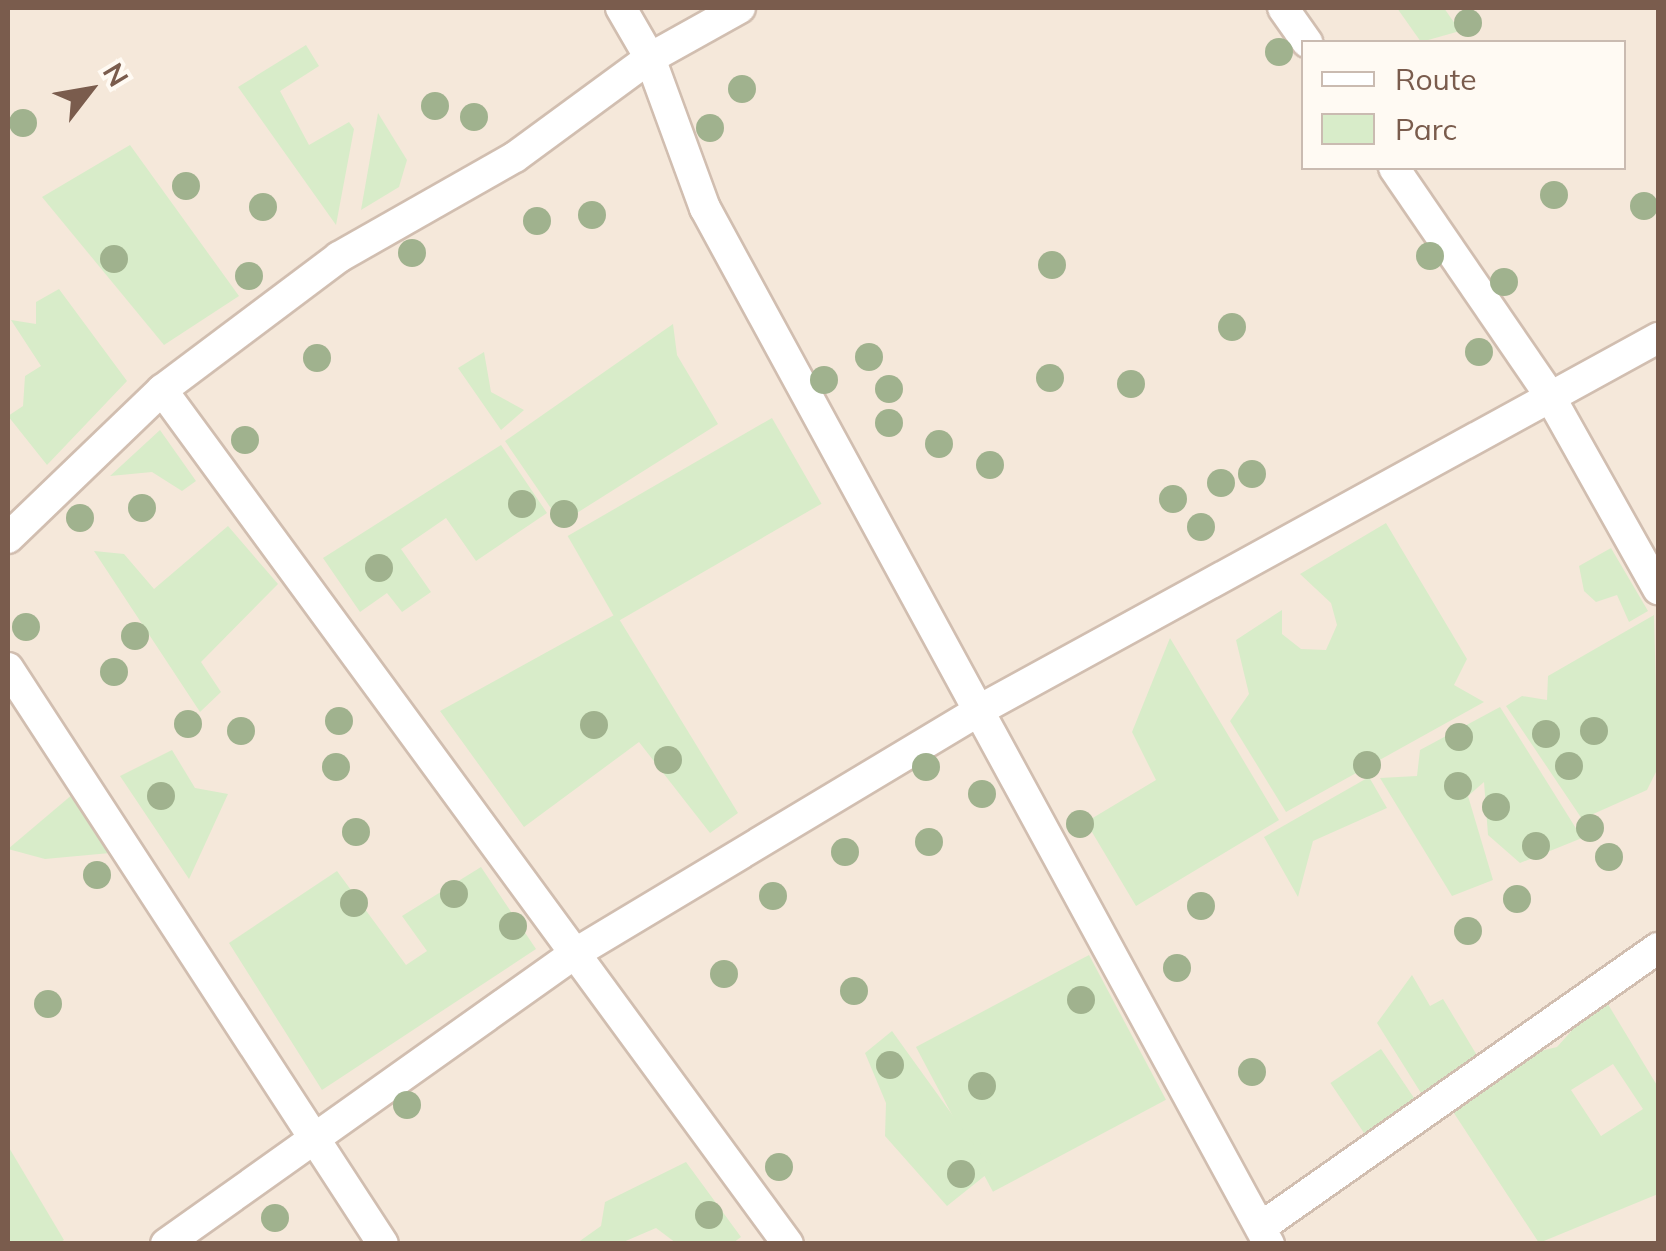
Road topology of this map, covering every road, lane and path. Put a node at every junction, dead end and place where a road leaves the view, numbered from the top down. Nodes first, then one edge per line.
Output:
1 (621, 8) edge
2 (740, 8) edge
3 (1283, 8) edge
4 (1306, 40) edge
5 (650, 58) junction
6 (1395, 170) edge
7 (1658, 338) edge
8 (162, 390) junction
9 (1548, 393) junction
10 (8, 538) edge
11 (1658, 589) edge
12 (8, 668) edge
13 (983, 708) junction
14 (1658, 948) edge
15 (574, 954) junction
16 (316, 1133) junction
17 (1265, 1236) edge
18 (166, 1244) edge
19 (383, 1244) edge
20 (788, 1244) edge

1 - 5 street
2 - 5 street
3 - 4 street
5 - 8 street
5 - 13 street
6 - 9 street
7 - 9 street
8 - 10 street
8 - 15 street
9 - 11 street
9 - 13 street
12 - 16 street
13 - 15 street
13 - 17 street
14 - 17 street
15 - 16 street
15 - 20 street
16 - 18 street
16 - 19 street

